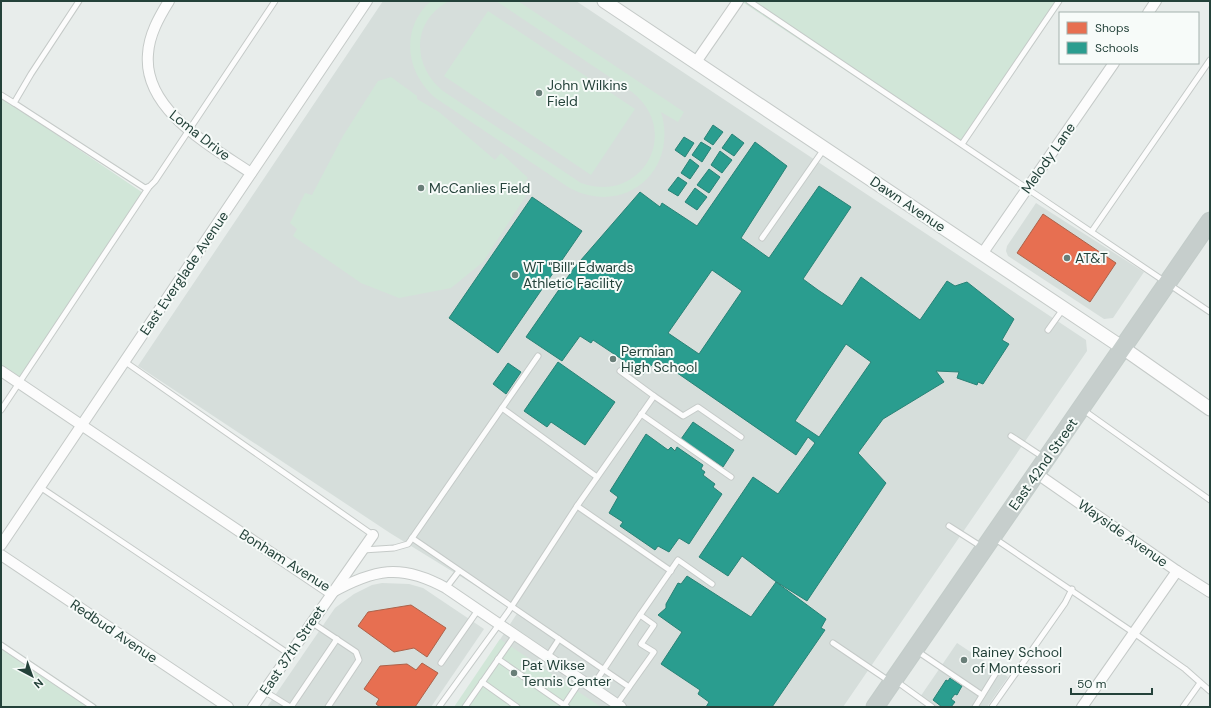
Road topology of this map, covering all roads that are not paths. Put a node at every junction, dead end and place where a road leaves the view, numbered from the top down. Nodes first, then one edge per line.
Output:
1 (79, 1) edge
2 (169, 1) edge
3 (275, 1) edge
4 (367, 1) edge
5 (604, 1) edge
6 (738, 1) edge
7 (749, 1) edge
8 (1059, 1) edge
9 (1156, 1) edge
10 (1149, 12) edge
11 (1210, 60) edge
12 (696, 62) junction
13 (1113, 64) edge
14 (1, 95) edge
15 (14, 103) junction
16 (189, 129) junction
17 (962, 144) junction
18 (824, 148) junction
19 (251, 173) junction
20 (149, 187) junction
21 (1028, 188) junction
22 (1210, 221) edge
23 (1092, 231) junction
24 (762, 238) dead end
25 (982, 254) junction
26 (1168, 282) junction
27 (1063, 308) junction
28 (1210, 312) edge
29 (1048, 330) dead end
30 (1122, 348) junction
31 (538, 356) dead end
32 (124, 361) junction
33 (1, 371) edge
34 (620, 371) dead end
35 (19, 383) junction
36 (654, 396) junction
37 (502, 408) junction
38 (1081, 408) junction
39 (1210, 409) edge
40 (1, 410) edge
41 (641, 414) junction
42 (81, 425) junction
43 (1011, 436) dead end
44 (741, 437) dead end
45 (1046, 459) junction
46 (1036, 473) junction
47 (598, 477) junction
48 (731, 477) dead end
49 (40, 487) junction
50 (1210, 500) edge
51 (577, 506) junction
52 (949, 526) dead end
53 (373, 534) joint
54 (412, 538) junction
55 (988, 543) junction
56 (1, 545) edge
57 (362, 550) junction
58 (1, 555) edge
59 (459, 571) junction
60 (671, 571) junction
61 (1177, 571) junction
62 (712, 584) dead end
63 (446, 588) junction
64 (1072, 589) junction
65 (1210, 592) edge
66 (331, 593) junction
67 (511, 607) junction
68 (478, 610) junction
69 (640, 615) junction
70 (311, 622) junction
71 (498, 624) junction
72 (1134, 633) junction
73 (515, 635) junction
74 (559, 639) junction
75 (337, 640) junction
76 (833, 643) dead end
77 (1, 645) edge
78 (915, 649) junction
79 (289, 654) junction
80 (548, 656) junction
81 (498, 659) junction
82 (441, 663) dead end
83 (604, 670) junction
84 (996, 673) dead end
85 (581, 680) junction
86 (893, 681) junction
87 (482, 682) junction
88 (1200, 683) junction
89 (592, 687) junction
90 (629, 687) junction
91 (264, 691) junction
92 (1210, 691) edge
93 (982, 695) junction
94 (565, 706) edge
95 (619, 706) edge
96 (93, 707) edge
97 (228, 707) edge
98 (253, 707) edge
99 (290, 707) edge
100 (328, 707) edge
101 (439, 707) edge
102 (465, 707) edge
103 (517, 707) edge
104 (875, 707) edge
105 (932, 707) edge
106 (975, 707) edge
107 (992, 707) edge
108 (1082, 707) edge
109 (1183, 707) edge

1 - 15 lane
2 - 16 street, Loma Drive
3 - 16 lane
4 - 19 street, East Everglade Avenue
5 - 12 street, Dawn Avenue
6 - 12 street
7 - 17 lane
8 - 17 lane
9 - 10 street
11 - 23 lane
12 - 18 street, Dawn Avenue
13 - 21 street, Melody Lane
14 - 15 lane
15 - 20 lane
16 - 19 street, Loma Drive
16 - 20 lane
17 - 21 lane
18 - 24 lane
18 - 25 street, Dawn Avenue
19 - 32 street, East Everglade Avenue
20 - 35 lane
21 - 23 lane
21 - 25 street, Melody Lane
22 - 26 highway, East 42nd Street
23 - 26 lane
25 - 27 street, Dawn Avenue
26 - 28 lane
26 - 30 highway, East 42nd Street
27 - 29 lane
27 - 30 street, Dawn Avenue
30 - 38 highway, East 42nd Street
30 - 39 street, Dawn Avenue
31 - 37 lane
32 - 42 street, East Everglade Avenue
32 - 53 lane
33 - 35 street, Bonham Avenue
34 - 36 lane
35 - 40 lane
35 - 42 street, Bonham Avenue
36 - 41 lane
36 - 44 lane
37 - 47 lane
37 - 54 lane
38 - 45 highway, East 42nd Street
38 - 50 lane
41 - 47 lane
41 - 48 lane
42 - 49 street, East Everglade Avenue
42 - 66 street, Bonham Avenue
43 - 45 lane
45 - 46 highway, East 42nd Street
46 - 55 highway, East 42nd Street
46 - 61 street, Wayside Avenue
47 - 51 lane
49 - 56 street, East Everglade Avenue
49 - 79 lane
51 - 60 lane
51 - 67 lane
52 - 55 lane
53 - 57 street, East 37th Street
54 - 57 lane
54 - 59 lane
55 - 64 lane
55 - 78 highway, East 42nd Street
57 - 66 street, East 37th Street
58 - 97 street, Redbud Avenue
59 - 63 lane
59 - 67 lane
60 - 62 lane
60 - 69 lane
61 - 65 street, Wayside Avenue
61 - 72 street
63 - 66 street, Bonham Avenue
63 - 68 street, Bonham Avenue
64 - 72 lane
64 - 107 lane
66 - 70 street, East 37th Street
67 - 71 lane
67 - 74 lane
68 - 71 street, Bonham Avenue
68 - 82 lane
69 - 83 lane
69 - 90 lane
70 - 75 lane
70 - 79 street, East 37th Street
71 - 73 street, Bonham Avenue
71 - 101 lane
72 - 88 lane
72 - 108 street
73 - 80 street, Bonham Avenue
73 - 81 lane
74 - 80 lane
74 - 83 lane
75 - 99 lane
75 - 100 lane
76 - 86 lane
77 - 96 lane
78 - 86 highway, East 42nd Street
78 - 93 lane
79 - 91 street, East 37th Street
80 - 85 street, Bonham Avenue
81 - 87 lane
81 - 94 lane
83 - 89 lane
83 - 90 lane
84 - 93 lane
85 - 89 street, Bonham Avenue
85 - 94 lane
86 - 104 highway, East 42nd Street
86 - 105 lane
87 - 102 lane
87 - 103 lane
88 - 92 lane
88 - 109 lane
89 - 95 street, Bonham Avenue
90 - 95 lane
91 - 98 street, East 37th Street
91 - 99 lane
93 - 106 lane

